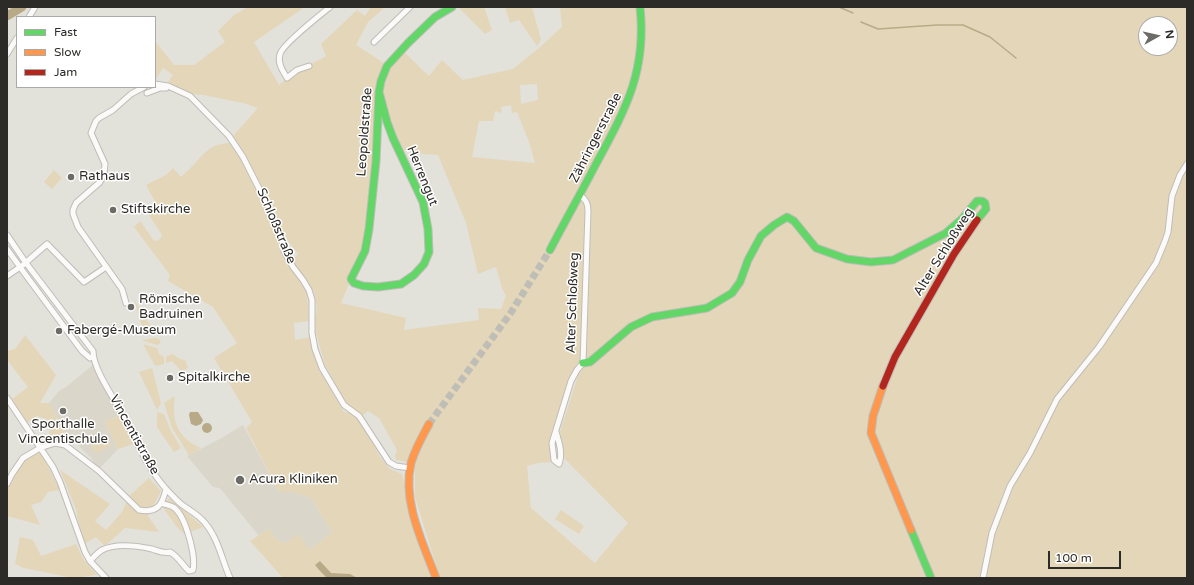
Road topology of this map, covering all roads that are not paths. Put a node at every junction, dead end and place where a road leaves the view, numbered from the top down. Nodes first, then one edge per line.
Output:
1 (35, 7) edge
2 (330, 7) edge
3 (410, 7) edge
4 (452, 7) edge
5 (640, 7) edge
6 (30, 16) edge
7 (16, 40) edge
8 (374, 42) dead end
9 (7, 54) edge
10 (309, 66) dead end
11 (156, 84) edge
12 (171, 87) junction
13 (142, 88) edge
14 (379, 92) junction
15 (147, 93) dead end
16 (1187, 164) edge
17 (580, 195) junction
18 (7, 235) edge
19 (7, 249) edge
20 (550, 250) tunnel mouth
21 (26, 263) junction
22 (20, 267) junction
23 (106, 267) junction
24 (7, 276) edge
25 (354, 283) joint
26 (126, 303) dead end
27 (93, 357) junction
28 (583, 363) junction
29 (7, 398) edge
30 (429, 424) tunnel mouth
31 (556, 432) junction
32 (40, 448) junction
33 (410, 468) junction
34 (7, 484) edge
35 (166, 489) junction
36 (161, 503) junction
37 (90, 561) junction
38 (104, 576) edge
39 (230, 578) edge
40 (436, 578) edge
41 (931, 578) edge
42 (983, 578) edge

1 - 6 street
2 - 10 street
3 - 8 street
4 - 14 street, Leopoldstraße
5 - 17 street, Zähringerstraße
7 - 9 street
11 - 12 street, Schloßstraße
12 - 15 street
12 - 33 street, Schloßstraße
13 - 23 street
14 - 25 street, Leopoldstraße
14 - 25 street, Herrengut
16 - 42 street
17 - 20 street, Zähringerstraße
17 - 28 street, Alter Schloßweg
18 - 21 street, Vincentistraße
19 - 22 street
21 - 22 street
21 - 23 street
21 - 27 street, Vincentistraße
22 - 24 street
22 - 27 street
23 - 26 street
27 - 35 street, Vincentistraße
28 - 31 street
28 - 41 street, Alter Schloßweg
29 - 32 street
30 - 33 street
31 - 31 street
32 - 34 street
32 - 36 street
32 - 37 street
33 - 40 street
35 - 36 street, Vincentistraße
35 - 39 street
36 - 37 street
37 - 38 street

